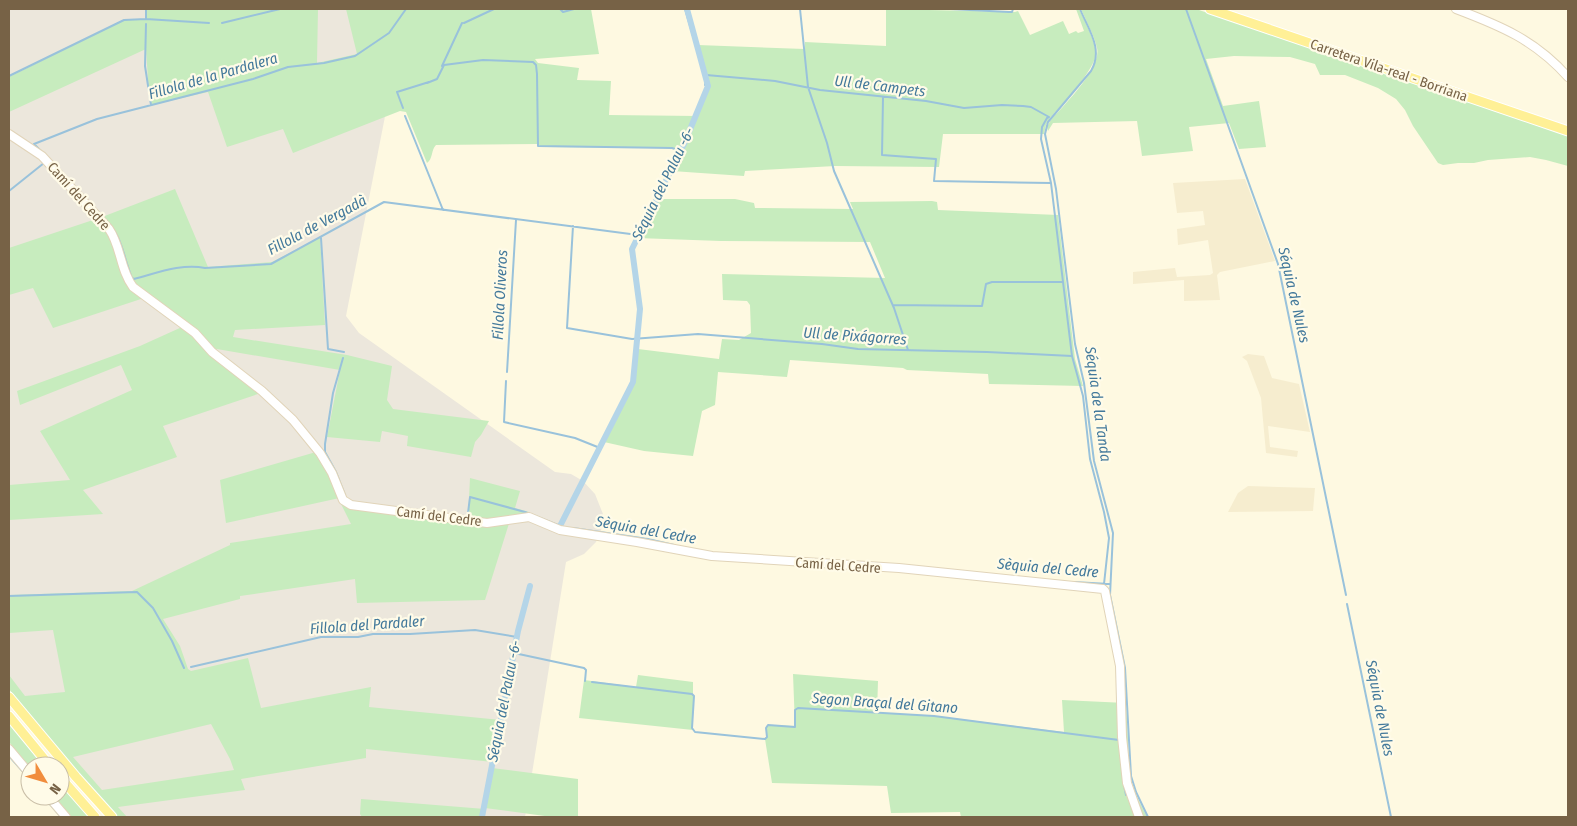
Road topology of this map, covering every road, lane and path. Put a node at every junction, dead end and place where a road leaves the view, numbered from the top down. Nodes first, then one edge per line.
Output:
1 (1210, 9) edge
2 (1456, 9) edge
3 (1568, 77) edge
4 (1568, 131) edge
5 (9, 134) edge
6 (9, 697) edge
7 (9, 716) edge
8 (9, 749) edge
9 (42, 756) edge
10 (20, 762) edge
11 (70, 789) edge
12 (57, 806) edge
13 (66, 817) edge
14 (96, 817) edge
15 (112, 817) edge
16 (1139, 817) edge

1 - 4 main road, Carretera Vila-real - Borriana
2 - 3 street
5 - 16 street, Camí del Cedre
6 - 15 main road
7 - 9 main road
8 - 10 street
11 - 14 main road
12 - 13 street

